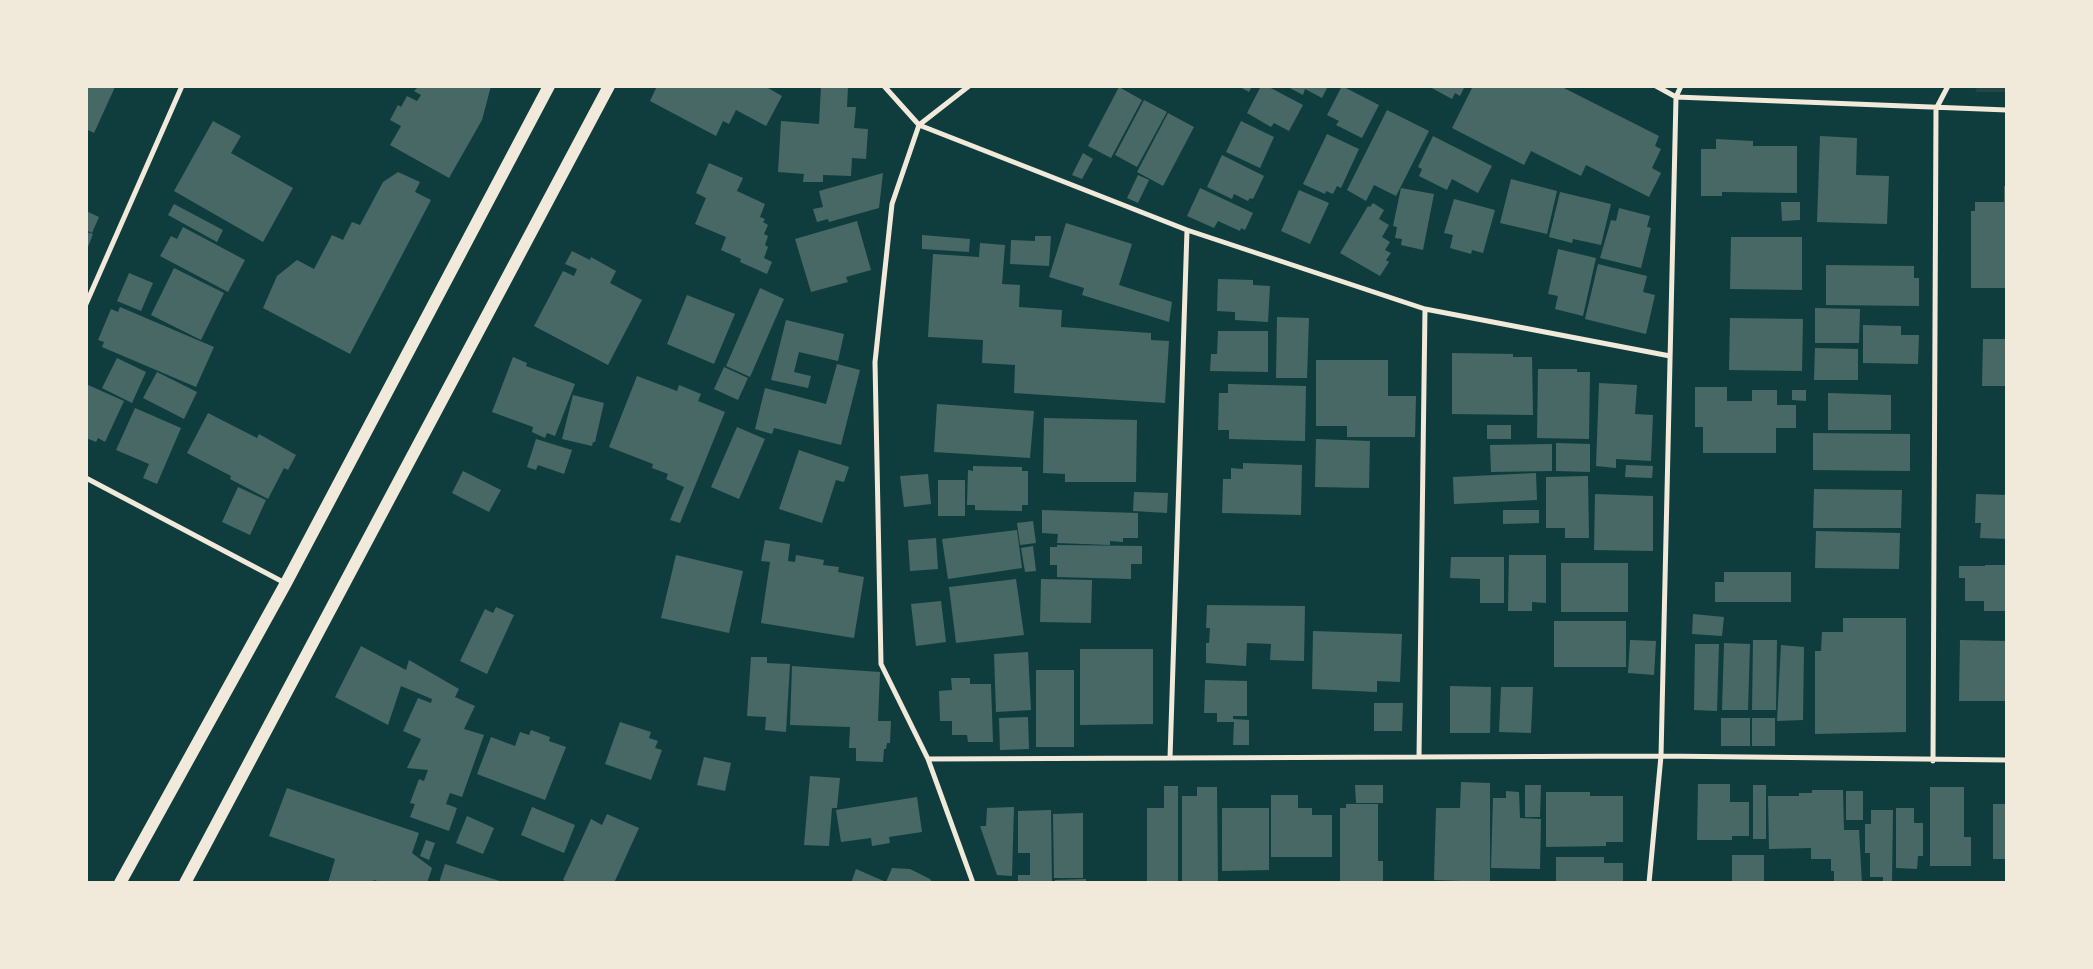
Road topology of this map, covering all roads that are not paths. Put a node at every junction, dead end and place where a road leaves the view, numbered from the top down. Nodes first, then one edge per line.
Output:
1 (182, 86) edge
2 (549, 86) edge
3 (609, 86) edge
4 (884, 86) edge
5 (969, 86) edge
6 (1656, 86) edge
7 (1681, 86) edge
8 (1948, 86) edge
9 (1676, 96) junction
10 (1936, 109) junction
11 (2007, 110) edge
12 (919, 125) junction
13 (1187, 230) junction
14 (86, 304) edge
15 (1425, 309) junction
16 (1670, 356) junction
17 (86, 478) edge
18 (286, 583) junction
19 (1661, 756) junction
20 (1419, 757) junction
21 (1170, 758) junction
22 (928, 759) junction
23 (2007, 760) edge
24 (1933, 761) junction
25 (120, 883) edge
26 (185, 883) edge
27 (973, 883) edge
28 (1649, 883) edge

1 - 14 street
2 - 18 main road
3 - 26 main road
4 - 12 street
5 - 12 street
6 - 9 street
7 - 9 street
8 - 10 street
9 - 10 street
9 - 16 street
10 - 11 street
10 - 24 street
12 - 13 street
12 - 22 street
13 - 15 street
13 - 21 street
15 - 16 street
15 - 20 street
16 - 19 street
17 - 18 street
18 - 25 main road
19 - 20 street
19 - 24 street
19 - 28 street
20 - 21 street
21 - 22 street
22 - 27 street
23 - 24 street

